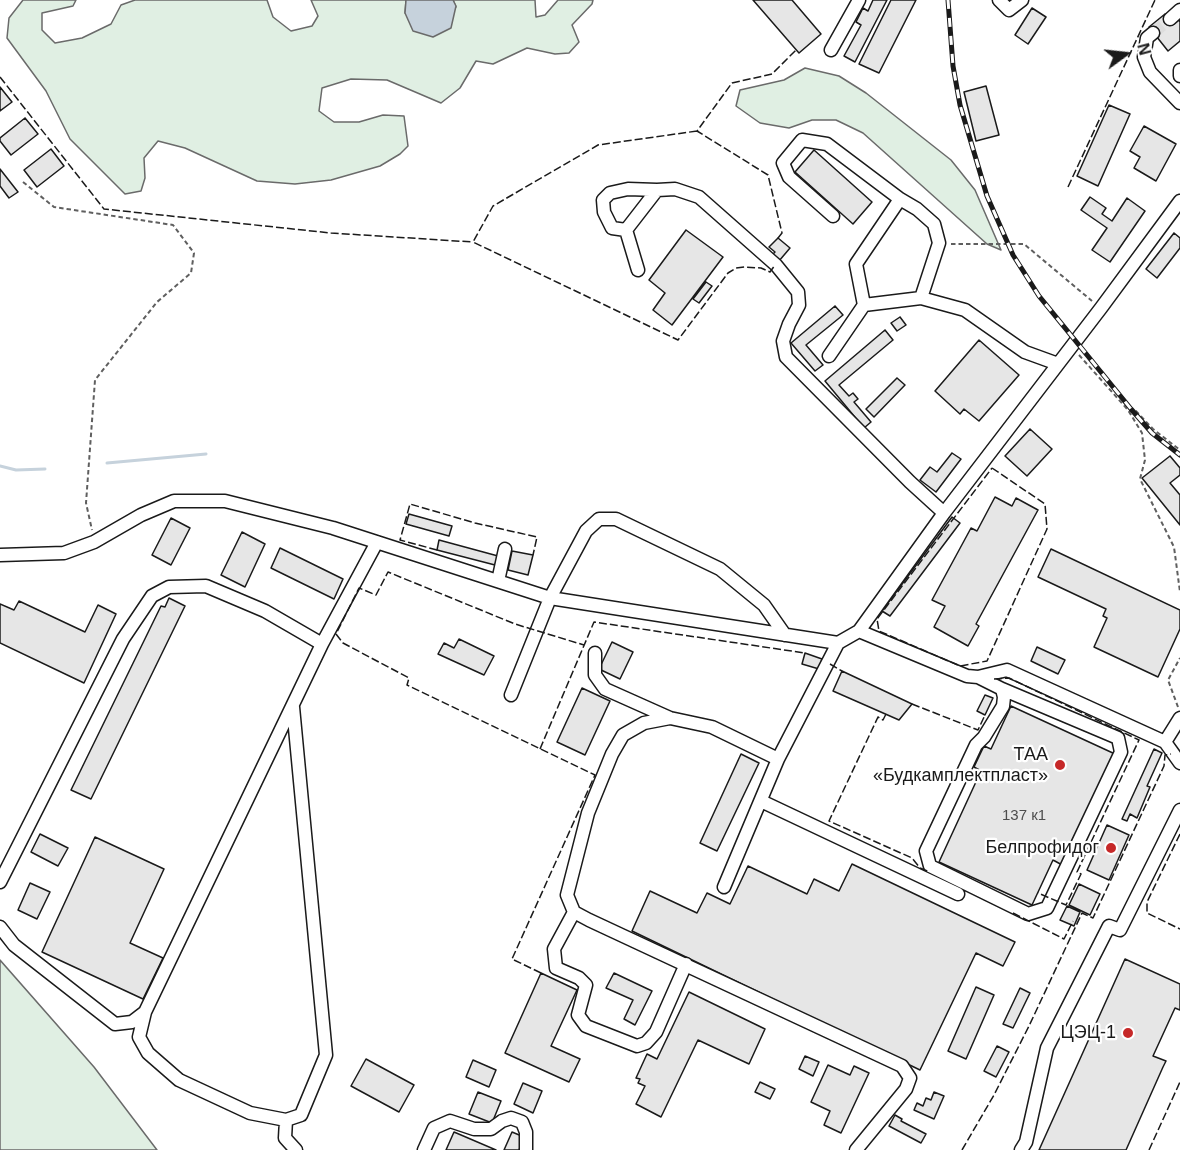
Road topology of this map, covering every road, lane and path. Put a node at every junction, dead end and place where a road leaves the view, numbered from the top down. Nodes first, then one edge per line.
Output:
1 (859, 0) edge
2 (999, 0) edge
3 (1022, 0) edge
4 (1180, 10) edge
5 (1170, 19) tunnel mouth
6 (1153, 33) tunnel mouth
7 (831, 50) dead end
8 (1180, 70) edge
9 (1180, 76) edge
10 (1180, 103) edge
11 (23, 182) dead end
12 (657, 190) junction
13 (900, 199) junction
14 (1180, 201) edge
15 (832, 216) dead end
16 (626, 230) junction
17 (939, 243) junction
18 (638, 270) dead end
19 (921, 298) junction
20 (864, 305) junction
21 (1101, 308) junction
22 (1071, 346) junction
23 (829, 356) dead end
24 (1058, 364) junction
25 (1128, 410) junction
26 (1180, 450) edge
27 (944, 513) junction
28 (94, 542) junction
29 (377, 542) junction
30 (506, 549) dead end
31 (0, 555) edge
32 (498, 581) junction
33 (1180, 592) edge
34 (550, 598) junction
35 (859, 631) junction
36 (785, 635) junction
37 (838, 643) junction
38 (322, 644) junction
39 (595, 653) dead end
40 (1180, 657) edge
41 (978, 677) junction
42 (1002, 689) junction
43 (511, 695) dead end
44 (293, 706) junction
45 (1180, 712) edge
46 (670, 718) junction
47 (1180, 718) edge
48 (1165, 742) junction
49 (778, 759) junction
50 (1180, 763) edge
51 (761, 801) junction
52 (1180, 810) edge
53 (0, 882) edge
54 (724, 887) dead end
55 (958, 894) dead end
56 (574, 912) junction
57 (0, 927) edge
58 (686, 964) junction
59 (145, 1012) junction
60 (286, 1120) junction
61 (296, 1150) edge
62 (424, 1150) edge
63 (526, 1150) edge
64 (856, 1150) edge
65 (1021, 1150) edge

1 - 7 street
2 - 3 street
4 - 5 street
6 - 10 street
8 - 9 street
11 - 28 path
12 - 16 street
12 - 16 street
12 - 27 street
13 - 15 street
13 - 17 street
13 - 20 street
14 - 21 street
16 - 18 street
17 - 19 street
17 - 21 path
19 - 20 street
19 - 24 street
20 - 23 street
21 - 22 street
22 - 24 street
22 - 25 path
24 - 27 street
25 - 26 path
25 - 33 path
27 - 35 street
28 - 29 street
28 - 31 street
29 - 32 street
29 - 38 street
30 - 32 street
32 - 34 street
34 - 36 street
34 - 36 street
34 - 43 street
35 - 37 street
35 - 41 street
36 - 37 street
37 - 49 street
38 - 44 street
38 - 53 street
39 - 46 street
40 - 45 path
41 - 42 street
41 - 48 street
42 - 42 street
44 - 59 street
44 - 60 street
46 - 49 street
46 - 56 street
47 - 48 street
48 - 50 street
49 - 51 street
51 - 54 street
51 - 55 street
52 - 65 street
56 - 58 street
56 - 58 street
57 - 59 street
58 - 64 street
59 - 60 street
60 - 61 street
62 - 63 street

